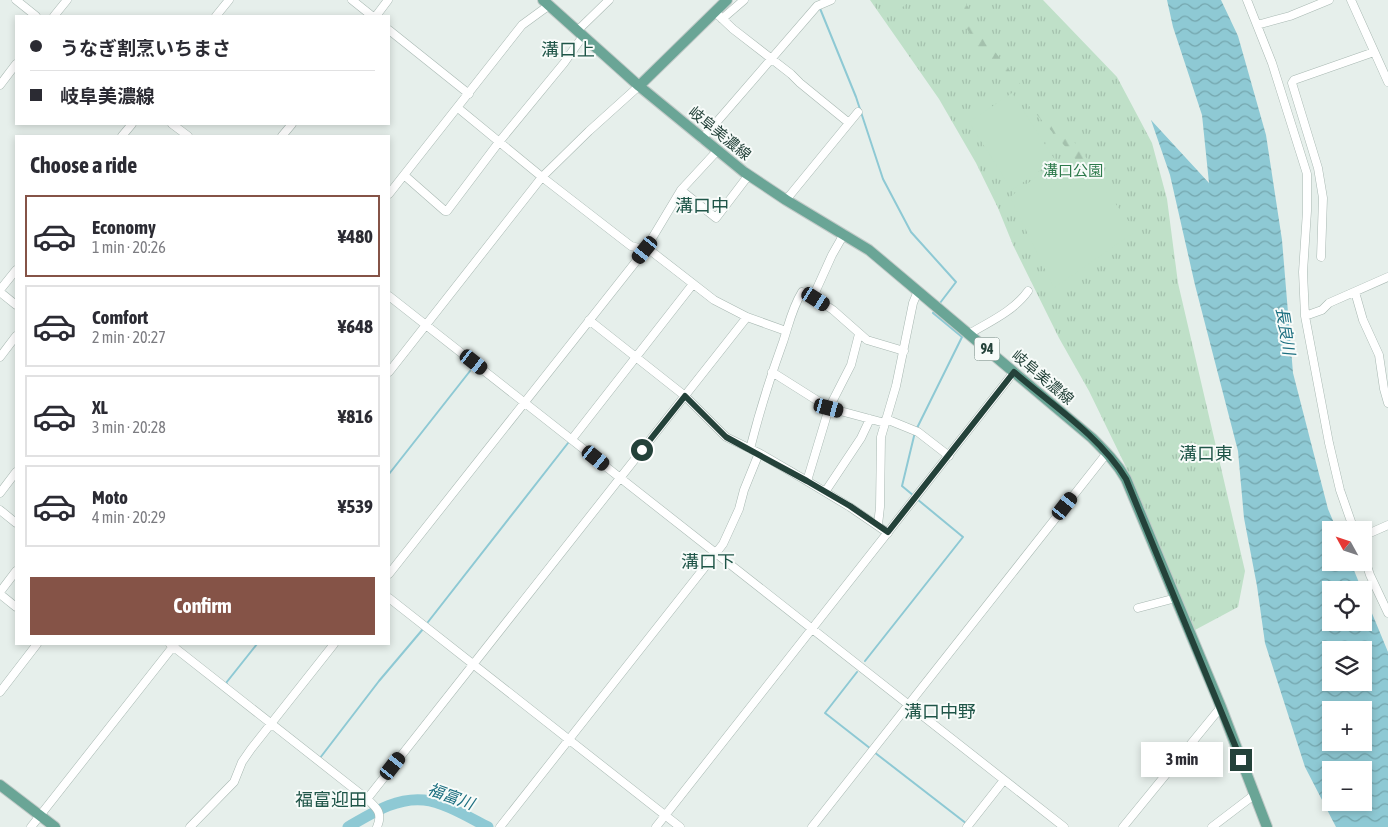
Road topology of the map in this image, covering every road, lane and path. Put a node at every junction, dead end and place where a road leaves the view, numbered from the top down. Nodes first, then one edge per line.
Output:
1 (16, 0) edge
2 (67, 0) edge
3 (229, 0) edge
4 (352, 0) edge
5 (388, 0) edge
6 (609, 0) edge
7 (727, 0) edge
8 (744, 0) edge
9 (831, 0) edge
10 (1247, 0) edge
11 (1329, 0) edge
12 (1351, 0) edge
13 (545, 3) edge
14 (35, 15) edge
15 (55, 15) edge
16 (217, 15) edge
17 (371, 15) edge
18 (377, 15) edge
19 (718, 15) junction
20 (1257, 25) junction
21 (390, 31) edge
22 (580, 34) junction
23 (1374, 52) junction
24 (771, 58) junction
25 (15, 65) edge
26 (1385, 67) edge
27 (1388, 82) edge
28 (0, 85) edge
29 (639, 86) junction
30 (469, 94) junction
31 (458, 108) junction
32 (858, 112) dead end
33 (849, 123) junction
34 (131, 125) edge
35 (173, 125) edge
36 (291, 125) edge
37 (123, 135) edge
38 (187, 135) edge
39 (283, 135) edge
40 (702, 139) junction
41 (499, 142) junction
42 (717, 151) junction
43 (404, 175) junction
44 (748, 176) junction
45 (542, 177) junction
46 (681, 190) junction
47 (390, 193) edge
48 (786, 200) junction
49 (844, 234) junction
50 (645, 250) junction
51 (1321, 257) dead end
52 (15, 271) edge
53 (1388, 277) edge
54 (694, 284) junction
55 (0, 291) edge
56 (918, 291) junction
57 (1028, 291) dead end
58 (1355, 292) junction
59 (390, 297) edge
60 (814, 297) junction
61 (15, 304) edge
62 (747, 316) junction
63 (1305, 316) junction
64 (589, 320) junction
65 (426, 324) junction
66 (786, 331) junction
67 (859, 334) junction
68 (969, 334) junction
69 (15, 337) edge
70 (904, 351) junction
71 (0, 356) edge
72 (636, 357) junction
73 (390, 371) edge
74 (772, 372) junction
75 (1014, 372) junction
76 (1386, 388) edge
77 (685, 396) junction
78 (524, 402) junction
79 (1388, 403) edge
80 (829, 408) junction
81 (870, 419) junction
82 (885, 421) junction
83 (572, 439) junction
84 (750, 449) junction
85 (759, 453) junction
86 (1107, 453) junction
87 (949, 456) junction
88 (15, 473) edge
89 (620, 477) junction
90 (807, 481) junction
91 (825, 492) junction
92 (0, 493) edge
93 (0, 510) edge
94 (1351, 521) edge
95 (15, 522) edge
96 (878, 525) junction
97 (1388, 525) edge
98 (888, 532) junction
99 (1372, 532) edge
100 (716, 553) junction
101 (1369, 571) edge
102 (15, 572) edge
103 (390, 573) edge
104 (0, 593) edge
105 (1176, 598) junction
106 (390, 599) edge
107 (15, 606) edge
108 (1138, 608) dead end
109 (1388, 612) edge
110 (813, 629) junction
111 (36, 645) edge
112 (173, 645) edge
113 (333, 645) edge
114 (473, 664) junction
115 (0, 692) edge
116 (908, 704) junction
117 (1220, 707) junction
118 (272, 722) junction
119 (569, 739) junction
120 (1004, 780) junction
121 (0, 785) edge
122 (1254, 794) junction
123 (368, 797) junction
124 (40, 816) junction
125 (666, 816) junction
126 (967, 826) edge
127 (31, 827) edge
128 (55, 827) edge
129 (190, 827) edge
130 (377, 827) edge
131 (500, 827) edge
132 (656, 827) edge
133 (680, 827) edge
134 (812, 827) edge
135 (1064, 827) edge
136 (1123, 827) edge
137 (1212, 827) edge
138 (1267, 827) edge

1 - 14 street
2 - 15 street
3 - 16 street
4 - 17 street
5 - 18 street
6 - 22 street
7 - 19 main road
8 - 19 street
9 - 24 street
10 - 20 street
11 - 20 street
12 - 23 street
13 - 22 main road, 岐阜美濃線 / 94
13 - 30 street
19 - 24 street
19 - 29 main road
20 - 63 street
21 - 30 street
22 - 29 main road, 岐阜美濃線 / 94
22 - 41 street
23 - 26 street
23 - 51 street
24 - 33 street
24 - 40 street
25 - 28 street
26 - 27 street
29 - 40 main road, 岐阜美濃線 / 94
29 - 45 street
30 - 31 street
31 - 41 street
31 - 43 street
32 - 33 street
33 - 48 street
34 - 37 street
35 - 38 street
36 - 39 street
40 - 42 main road, 岐阜美濃線 / 94
41 - 43 street
41 - 45 street
42 - 44 main road, 岐阜美濃線 / 94
42 - 46 street
43 - 47 street
44 - 46 street
44 - 48 main road, 岐阜美濃線 / 94
45 - 50 street
45 - 65 street
46 - 50 street
48 - 49 main road, 岐阜美濃線 / 94
49 - 56 main road, 岐阜美濃線 / 94
49 - 60 street
50 - 54 street
50 - 64 street
52 - 55 street
53 - 58 street
54 - 62 street
54 - 72 street
55 - 61 street
56 - 68 main road, 岐阜美濃線 / 94
56 - 70 street
57 - 68 street
58 - 63 street
58 - 76 street
59 - 65 street
60 - 66 street
60 - 67 street
62 - 66 street
62 - 77 street
63 - 94 street
64 - 72 street
64 - 78 street
65 - 73 street
65 - 78 street
66 - 74 street
67 - 70 street
67 - 80 street
68 - 75 main road, 岐阜美濃線 / 94
69 - 71 street
70 - 82 street
72 - 77 street
72 - 83 street
74 - 80 street
74 - 84 street
75 - 86 main road, 岐阜美濃線 / 94
75 - 87 street
76 - 79 street
77 - 84 street
77 - 89 street
78 - 83 street
78 - 103 street
80 - 81 street
80 - 90 street
81 - 82 street
81 - 91 street
82 - 87 street
82 - 96 street
83 - 89 street
84 - 85 street
85 - 90 street
85 - 100 street
86 - 105 main road, 岐阜美濃線 / 94
86 - 116 street
87 - 98 street
88 - 92 street
89 - 100 street
89 - 114 street
90 - 91 street
91 - 96 street
93 - 95 street
96 - 98 street
97 - 99 street
98 - 110 street
100 - 110 street
100 - 119 street
101 - 109 street
102 - 104 street
104 - 107 street
105 - 108 street
105 - 117 main road, 岐阜美濃線 / 94
106 - 114 street
110 - 116 street
110 - 125 street
111 - 115 street
112 - 118 street
112 - 124 street
113 - 118 street
114 - 119 street
114 - 123 street
116 - 120 street
116 - 134 street
117 - 122 main road, 岐阜美濃線 / 94
117 - 136 street
118 - 123 street
118 - 129 street
119 - 125 street
119 - 131 street
120 - 126 street
120 - 135 street
121 - 124 main road
122 - 137 street
122 - 138 main road, 岐阜美濃線 / 94
123 - 130 street
124 - 127 street
124 - 128 main road
125 - 132 street
125 - 133 street

